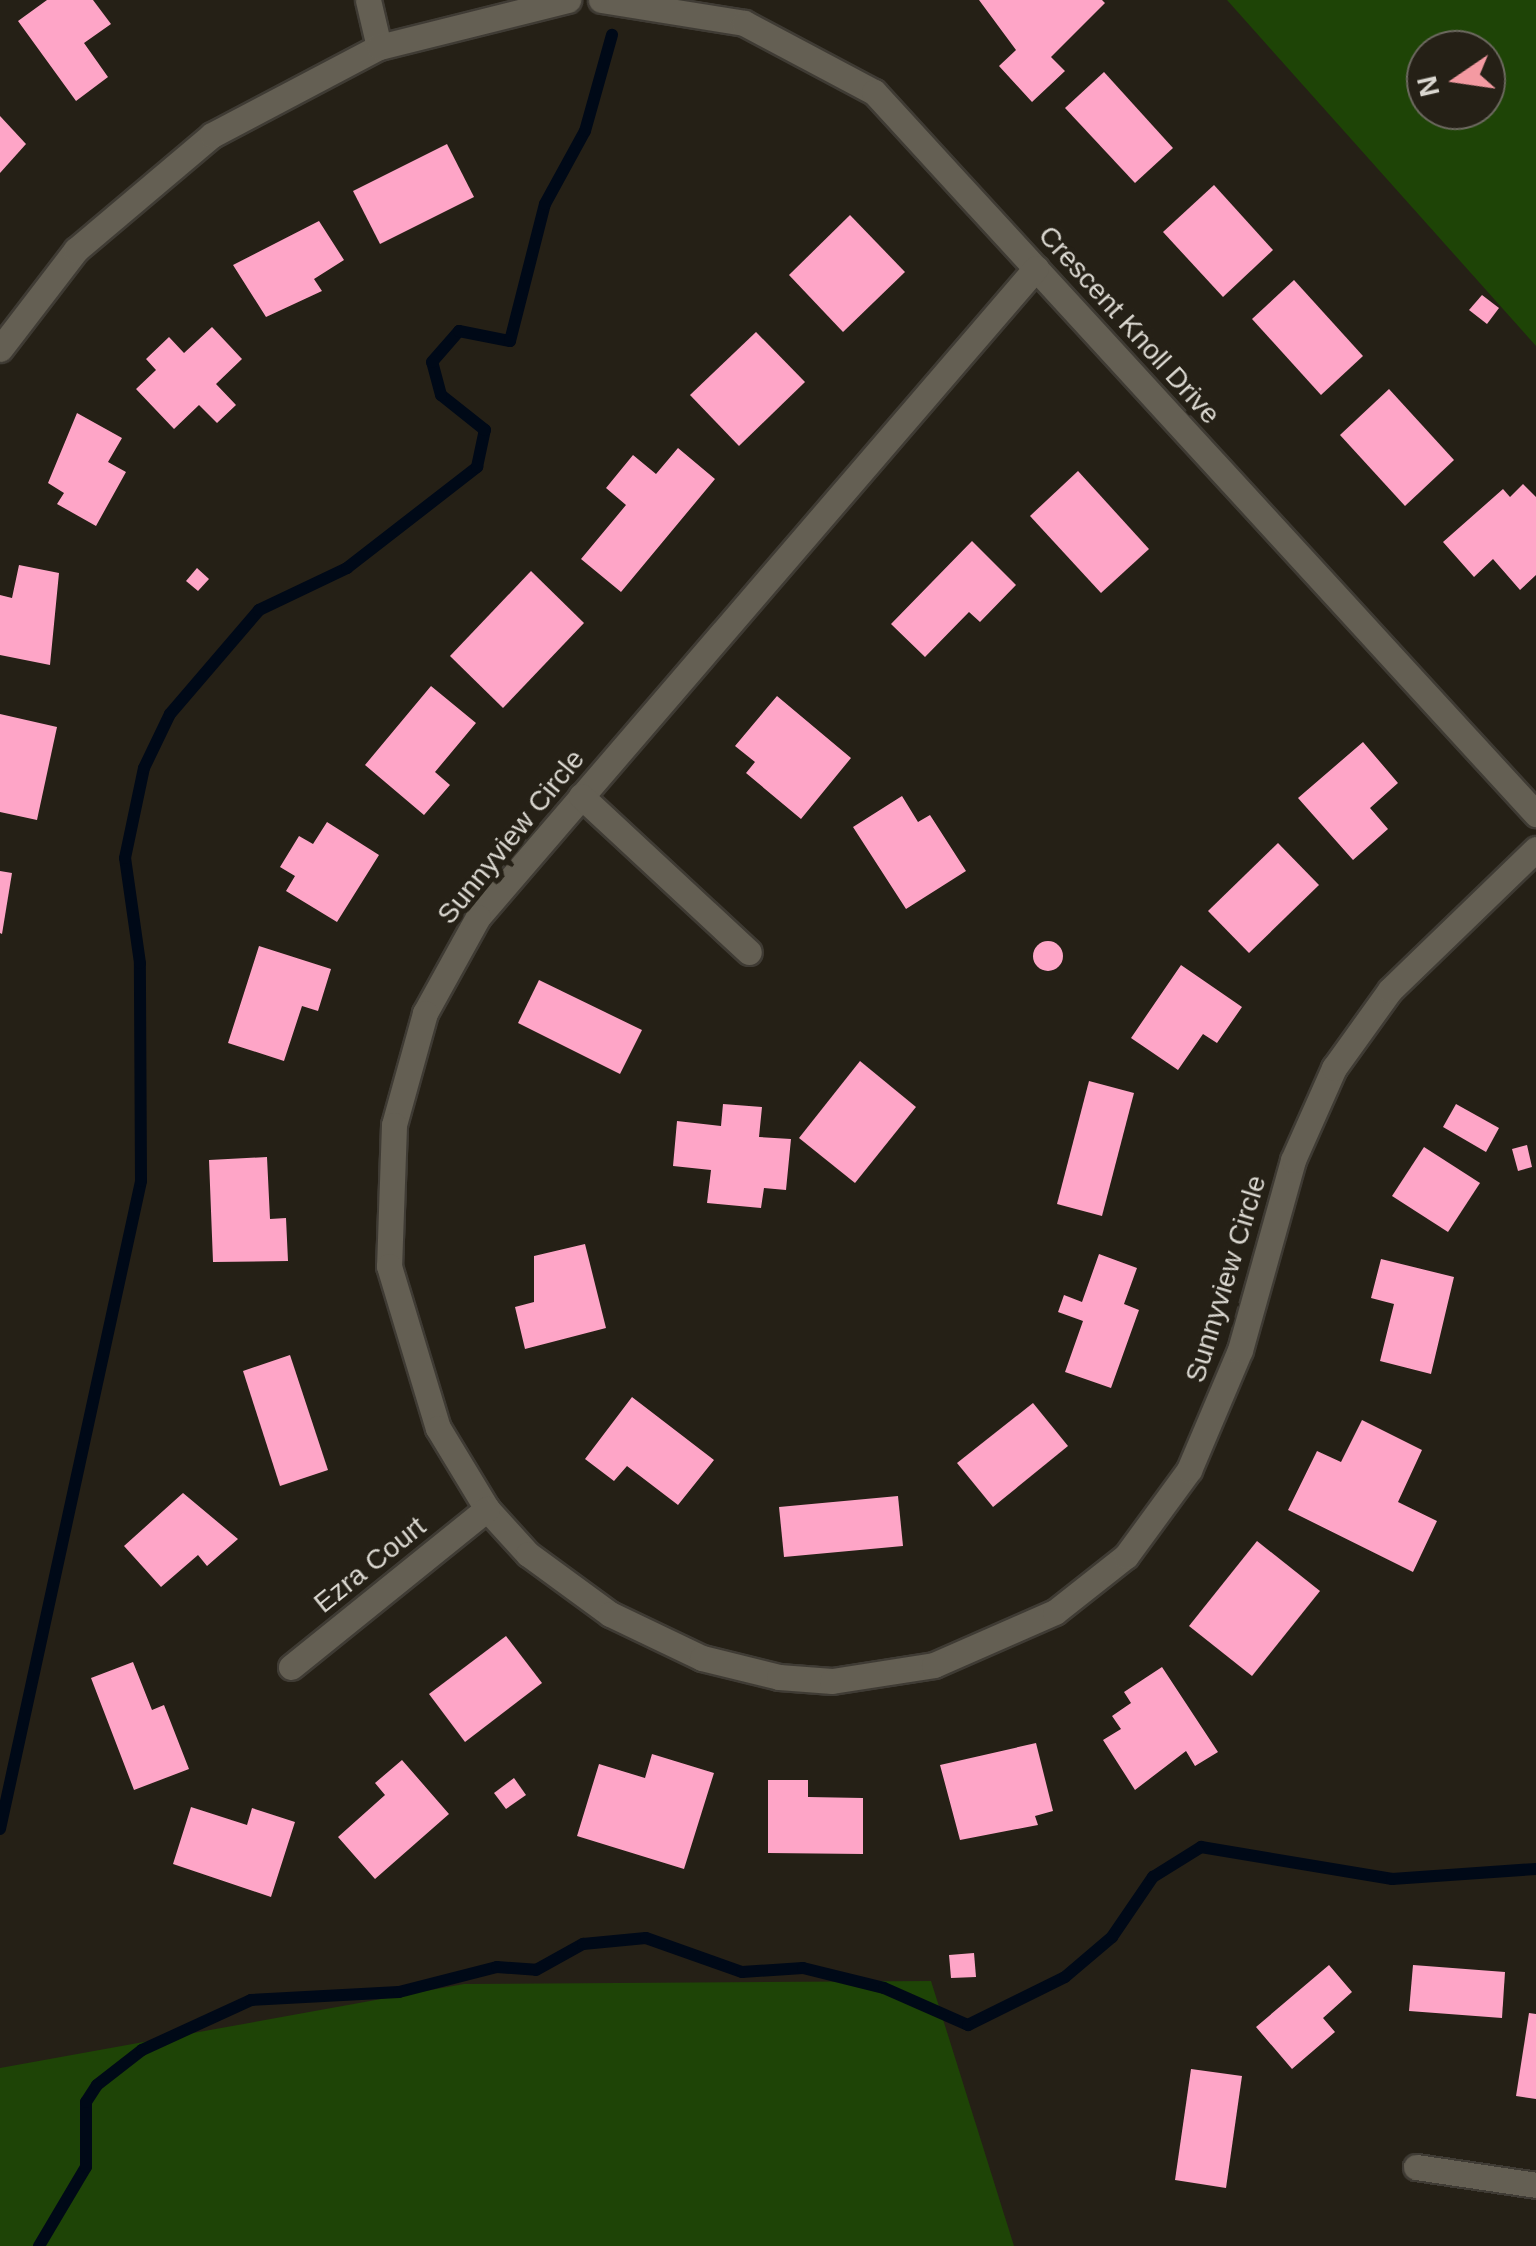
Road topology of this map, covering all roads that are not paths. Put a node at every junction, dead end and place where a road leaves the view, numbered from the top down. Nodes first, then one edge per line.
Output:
1 (368, 0) edge
2 (568, 0) edge
3 (601, 0) edge
4 (379, 47) junction
5 (1036, 268) junction
6 (0, 349) edge
7 (582, 796) junction
8 (1536, 814) edge
9 (1536, 849) edge
10 (749, 952) dead end
11 (487, 1508) junction
12 (291, 1668) dead end
13 (1416, 2167) dead end
14 (1536, 2186) edge

1 - 4 street
2 - 4 street
3 - 5 street, Crescent Knoll Drive
4 - 6 street
5 - 7 street, Sunnyview Circle
5 - 8 street, Crescent Knoll Drive
7 - 10 street
7 - 11 street, Sunnyview Circle
9 - 11 street, Sunnyview Circle
11 - 12 street, Ezra Court
13 - 14 street

